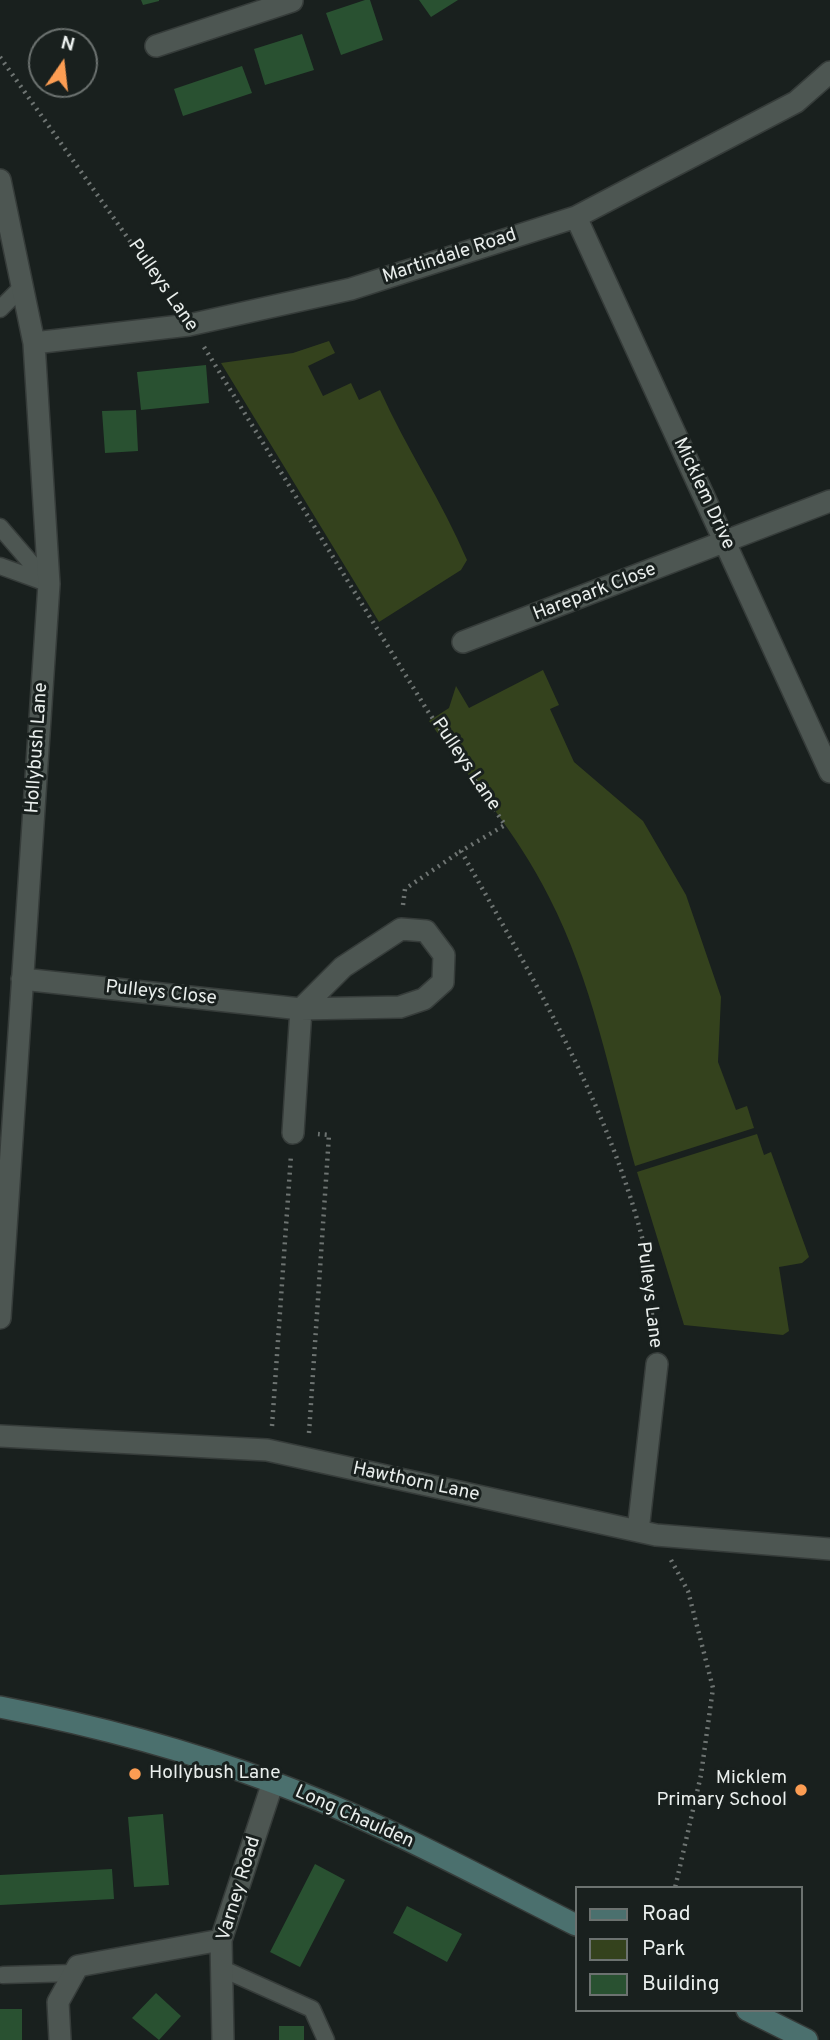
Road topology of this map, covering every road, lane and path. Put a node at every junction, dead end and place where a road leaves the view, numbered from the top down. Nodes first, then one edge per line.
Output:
1 (291, 0) edge
2 (309, 0) edge
3 (156, 46) dead end
4 (0, 57) edge
5 (830, 72) edge
6 (0, 180) edge
7 (576, 217) junction
8 (23, 286) junction
9 (0, 309) edge
10 (189, 325) junction
11 (34, 343) junction
12 (830, 502) edge
13 (0, 527) edge
14 (726, 544) junction
15 (0, 566) edge
16 (49, 584) junction
17 (463, 642) dead end
18 (830, 772) edge
19 (461, 851) junction
20 (401, 929) junction
21 (22, 979) junction
22 (301, 1009) junction
23 (9, 1038) edge
24 (293, 1133) junction
25 (0, 1318) edge
26 (657, 1364) joint
27 (0, 1436) edge
28 (267, 1450) junction
29 (308, 1459) junction
30 (647, 1533) junction
31 (830, 1549) edge
32 (0, 1707) edge
33 (273, 1782) junction
34 (675, 1886) edge
35 (574, 1924) edge
36 (221, 1940) junction
37 (223, 1969) junction
38 (75, 1973) junction
39 (3, 1975) dead end
40 (751, 2012) edge
41 (60, 2040) edge
42 (223, 2040) edge
43 (326, 2040) edge
44 (807, 2040) edge

1 - 2 street
1 - 3 street
4 - 10 path, Pulleys Lane
5 - 7 street, Martindale Road
6 - 8 street, Hollybush Lane
7 - 10 street, Martindale Road
7 - 14 street, Micklem Drive
8 - 9 lane
8 - 11 street, Hollybush Lane
10 - 11 street, Martindale Road
10 - 19 path, Pulleys Lane
11 - 16 street, Hollybush Lane
12 - 14 street, Harepark Close
13 - 16 lane
14 - 17 street, Harepark Close
14 - 18 street, Micklem Drive
15 - 16 lane
16 - 21 street, Hollybush Lane
19 - 20 path
19 - 26 path, Pulleys Lane
20 - 22 street
20 - 22 street, Pulleys Close
21 - 22 street, Pulleys Close
21 - 23 street, Hollybush Lane
22 - 24 street
23 - 25 street, Hollybush Lane
24 - 28 path
24 - 29 path
26 - 30 street, Pulleys Lane
27 - 28 street, Hawthorn Lane
28 - 29 street, Hawthorn Lane
29 - 30 street, Hawthorn Lane
30 - 31 street, Hawthorn Lane
30 - 34 path
32 - 33 street, Long Chaulden
33 - 35 street, Long Chaulden
33 - 36 street, Varney Road
36 - 37 street, Varney Road
36 - 38 street
37 - 42 street, Varney Road
37 - 43 lane
38 - 39 lane
38 - 41 street
40 - 44 street

